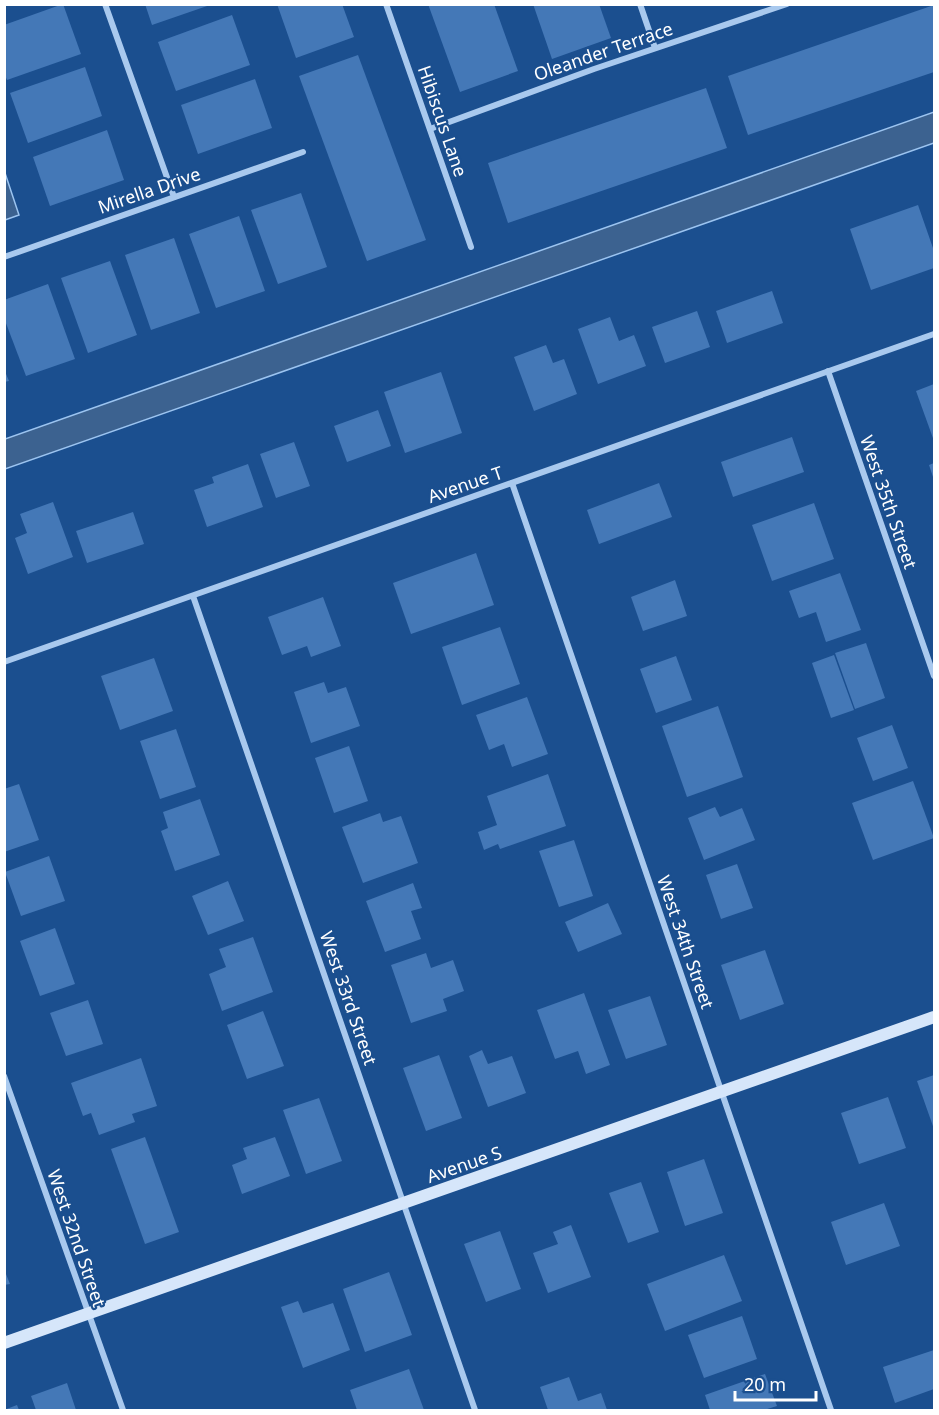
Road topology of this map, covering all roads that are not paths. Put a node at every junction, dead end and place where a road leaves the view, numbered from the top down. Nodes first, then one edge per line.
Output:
1 (105, 4) edge
2 (386, 4) edge
3 (640, 4) edge
4 (787, 4) edge
5 (655, 48) junction
6 (429, 129) junction
7 (303, 152) dead end
8 (174, 197) junction
9 (471, 247) dead end
10 (4, 257) edge
11 (934, 334) edge
12 (828, 371) junction
13 (512, 483) junction
14 (193, 596) junction
15 (4, 662) edge
16 (934, 676) edge
17 (934, 1017) edge
18 (4, 1076) edge
19 (722, 1092) junction
20 (404, 1204) junction
21 (87, 1313) junction
22 (4, 1343) edge
23 (123, 1410) edge
24 (475, 1410) edge
25 (831, 1410) edge

1 - 8 street
2 - 6 street, Hibiscus Lane
3 - 5 street
4 - 5 street, Oleander Terrace
5 - 6 street, Oleander Terrace
6 - 9 street, Hibiscus Lane
7 - 8 street, Mirella Drive
8 - 10 street, Mirella Drive
11 - 12 street, Avenue T
12 - 13 street, Avenue T
12 - 16 street, West 35th Street
13 - 14 street, Avenue T
13 - 19 street, West 34th Street
14 - 15 street, Avenue T
14 - 20 street, West 33rd Street
17 - 19 street, Avenue S
18 - 21 street, West 32nd Street
19 - 20 street, Avenue S
19 - 25 street, West 34th Street
20 - 21 street, Avenue S
20 - 24 street, West 33rd Street
21 - 22 street, Avenue S
21 - 23 street, West 32nd Street

